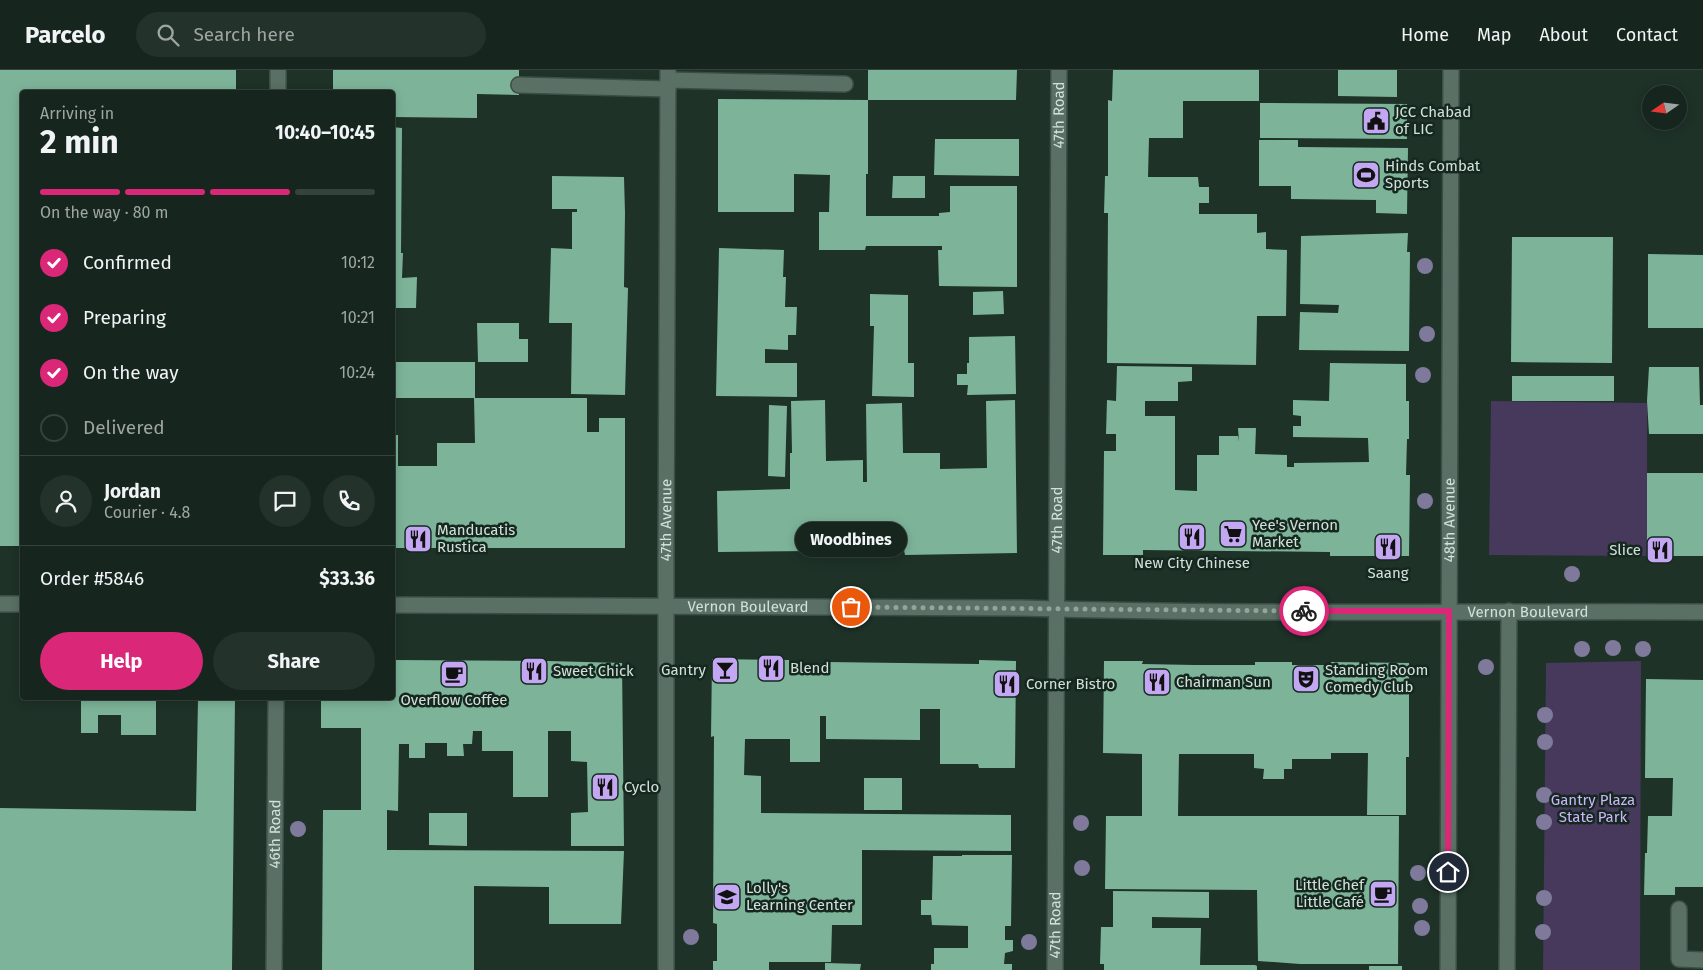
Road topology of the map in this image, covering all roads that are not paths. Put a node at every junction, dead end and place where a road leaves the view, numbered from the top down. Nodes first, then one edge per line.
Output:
1 (278, 70) edge
2 (1059, 70) edge
3 (1451, 70) edge
4 (668, 79) edge
5 (845, 84) dead end
6 (519, 85) dead end
7 (278, 90) edge
8 (0, 604) edge
9 (20, 604) edge
10 (395, 605) edge
11 (666, 607) junction
12 (1057, 609) junction
13 (1449, 611) junction
14 (1509, 611) junction
15 (1703, 612) edge
16 (276, 700) edge
17 (1679, 909) dead end
18 (1703, 960) edge
19 (274, 970) edge
20 (666, 970) edge
21 (1055, 970) edge
22 (1448, 970) edge
23 (1507, 970) edge

1 - 7 street
2 - 12 street, 47th Road
3 - 13 street, 48th Avenue
4 - 5 street
4 - 6 street
4 - 11 street, 47th Avenue
8 - 9 street
10 - 11 street, Vernon Boulevard
11 - 12 street, Vernon Boulevard
11 - 20 street, 47th Avenue
12 - 13 street, Vernon Boulevard
12 - 21 street, 47th Road
13 - 14 street, Vernon Boulevard
13 - 22 street, 48th Avenue
14 - 15 street, Vernon Boulevard
14 - 23 street
16 - 19 street, 46th Road
17 - 18 street

